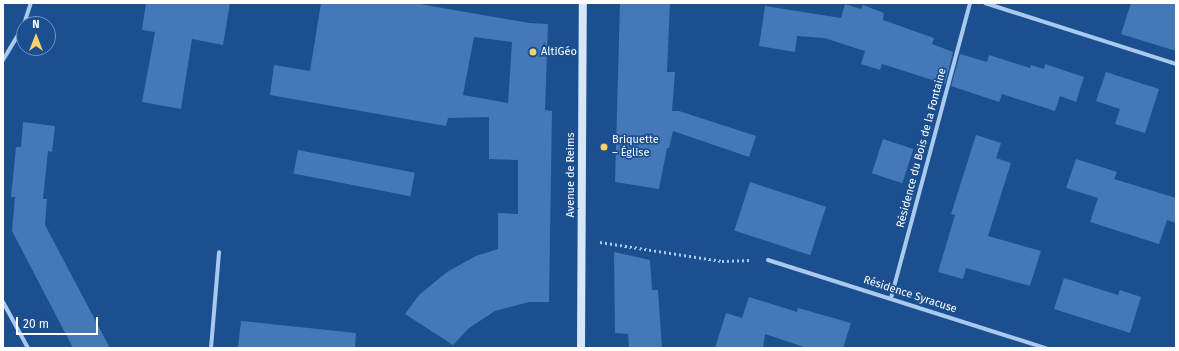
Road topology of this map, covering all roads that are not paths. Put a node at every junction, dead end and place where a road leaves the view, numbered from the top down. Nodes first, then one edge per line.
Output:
1 (31, 3) edge
2 (583, 3) edge
3 (970, 3) edge
4 (985, 3) edge
5 (27, 16) edge
6 (16, 38) edge
7 (3, 60) edge
8 (1176, 64) edge
9 (219, 252) dead end
10 (768, 260) road end
11 (891, 298) junction
12 (3, 302) edge
13 (28, 348) edge
14 (211, 348) edge
15 (581, 348) edge
16 (1046, 348) edge

1 - 5 street
2 - 15 street, Avenue de Reims
3 - 11 street, Résidence du Bois de la Fontaine
4 - 8 street
6 - 7 street
9 - 14 street
10 - 11 street, Résidence Syracuse
11 - 16 street, Résidence Syracuse
12 - 13 street

